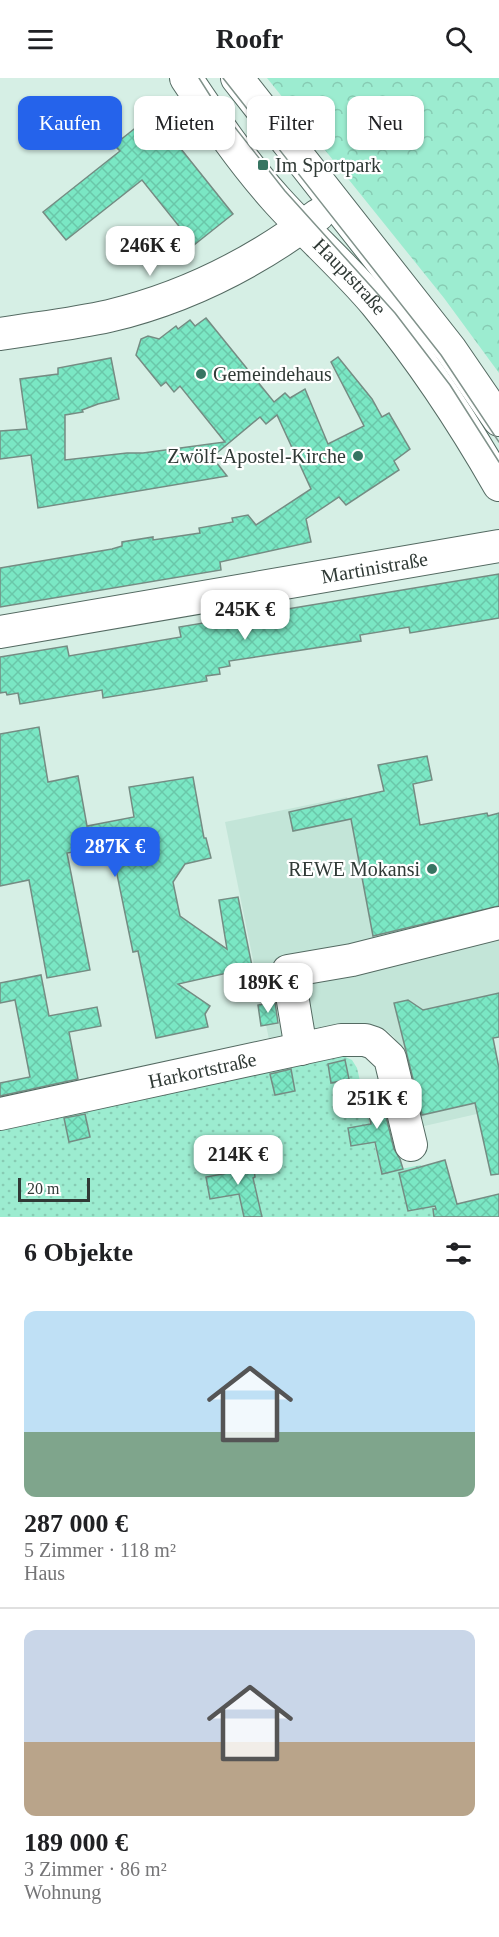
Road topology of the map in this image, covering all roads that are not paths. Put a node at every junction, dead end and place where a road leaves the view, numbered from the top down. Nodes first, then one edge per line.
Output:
1 (186, 78) edge
2 (237, 78) edge
3 (334, 202) junction
4 (302, 226) junction
5 (0, 334) edge
6 (499, 420) edge
7 (499, 485) edge
8 (499, 546) edge
9 (0, 632) edge
10 (499, 923) edge
11 (301, 1049) junction
12 (0, 1114) edge
13 (411, 1145) dead end

1 - 4 street, Hauptstraße
2 - 3 street, Hauptstraße
3 - 4 street
3 - 6 street, Hauptstraße
4 - 5 street
4 - 7 street, Hauptstraße
8 - 9 street, Martinistraße
10 - 11 street
11 - 12 street, Harkortstraße
11 - 13 street, Harkortstraße

